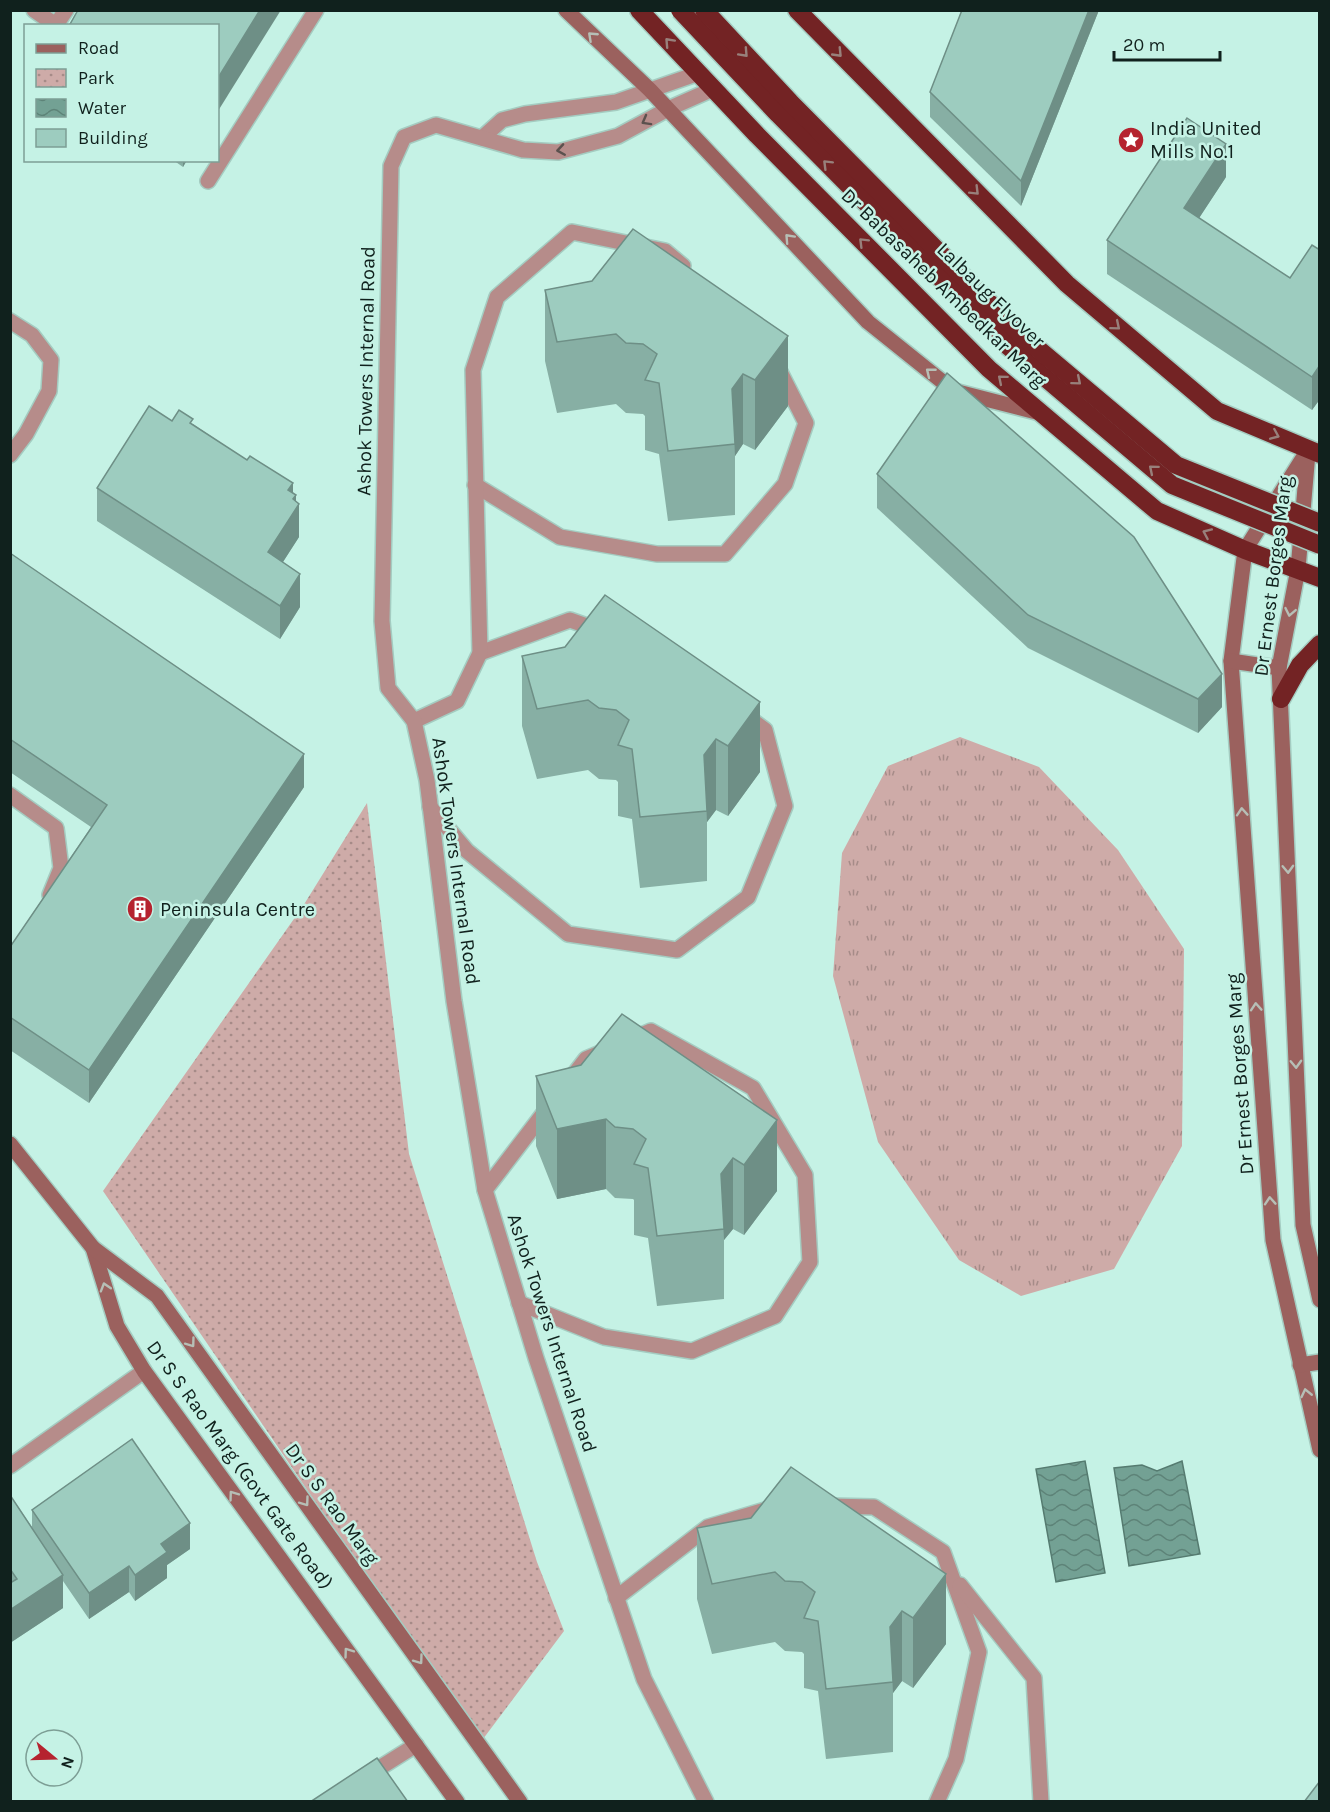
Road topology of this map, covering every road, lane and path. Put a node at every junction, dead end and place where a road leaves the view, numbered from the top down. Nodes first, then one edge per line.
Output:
1 (34, 10) edge
2 (66, 10) edge
3 (316, 10) edge
4 (566, 10) edge
5 (639, 10) edge
6 (680, 10) edge
7 (704, 10) edge
8 (797, 10) edge
9 (55, 24) edge
10 (57, 24) edge
11 (699, 74) junction
12 (713, 89) junction
13 (650, 90) junction
14 (668, 109) junction
15 (219, 137) edge
16 (482, 138) junction
17 (231, 145) junction
18 (208, 181) dead end
19 (699, 279) edge
20 (10, 321) edge
21 (773, 360) edge
22 (1042, 414) junction
23 (1314, 452) edge
24 (10, 455) edge
25 (475, 485) junction
26 (1320, 523) edge
27 (1320, 546) edge
28 (1245, 550) junction
29 (1298, 569) junction
30 (1320, 578) edge
31 (614, 635) edge
32 (1320, 644) edge
33 (480, 653) junction
34 (1231, 661) junction
35 (1279, 668) junction
36 (1281, 699) junction
37 (729, 704) edge
38 (414, 721) junction
39 (10, 795) edge
40 (429, 806) junction
41 (44, 905) edge
42 (10, 1144) edge
43 (485, 1190) junction
44 (93, 1248) junction
45 (1320, 1300) edge
46 (519, 1303) junction
47 (1320, 1362) edge
48 (1300, 1365) junction
49 (144, 1371) junction
50 (1319, 1444) edge
51 (10, 1466) edge
52 (793, 1505) edge
53 (816, 1505) edge
54 (950, 1573) junction
55 (616, 1598) junction
56 (416, 1745) junction
57 (357, 1783) edge
58 (457, 1802) edge
59 (520, 1802) edge
60 (706, 1802) edge
61 (937, 1802) edge
62 (1041, 1802) edge

1 - 9 street
2 - 10 street
3 - 17 street
13 -> 4 main road
11 -> 5 highway, Dr Babasaheb Ambedkar Marg
27 -> 6 highway, Lalbaug Flyover, bridge
7 -> 26 highway, Lalbaug Flyover, bridge
8 -> 23 highway
11 - 12 highway, Dr Babasaheb Ambedkar Marg
11 - 13 street
12 - 14 street, Ashok Towers Internal Road
22 -> 12 highway, Dr Babasaheb Ambedkar Marg
13 - 14 main road
13 - 16 street
14 -> 16 street, Ashok Towers Internal Road
22 -> 14 main road
15 - 17 street
16 - 38 street, Ashok Towers Internal Road
17 - 18 street
19 - 25 street
20 - 24 street
21 - 25 street
28 -> 22 highway, Dr Babasaheb Ambedkar Marg
23 - 28 main road, Dr Ernest Borges Marg
23 - 29 main road, Dr Ernest Borges Marg
25 - 33 street
28 - 29 highway, Dr Babasaheb Ambedkar Marg
28 - 34 main road, Dr Ernest Borges Marg
29 - 30 highway, Dr Babasaheb Ambedkar Marg
29 -> 35 main road, Dr Ernest Borges Marg
31 - 33 street
32 - 36 highway
33 - 38 street
34 - 35 main road
48 -> 34 main road, Dr Ernest Borges Marg
35 - 36 main road, Dr Ernest Borges Marg
36 -> 45 main road, Dr Ernest Borges Marg
37 - 40 street
38 - 40 street, Ashok Towers Internal Road
39 - 41 street
40 - 43 street, Ashok Towers Internal Road
42 - 44 main road, Dr S S Rao Marg (Govt Gate Road)
43 - 46 street, Ashok Towers Internal Road
43 - 46 street
49 -> 44 main road, Dr S S Rao Marg (Govt Gate Road)
44 -> 59 main road, Dr S S Rao Marg
46 - 55 street, Ashok Towers Internal Road
47 - 48 main road
50 -> 48 main road, Dr Ernest Borges Marg
49 - 51 street
56 -> 49 main road, Dr S S Rao Marg (Govt Gate Road)
52 - 55 street
53 - 54 street
54 - 61 street
54 - 62 street
55 - 60 street, Ashok Towers Internal Road
56 - 57 street
56 - 58 main road, Dr S S Rao Marg (Govt Gate Road)

